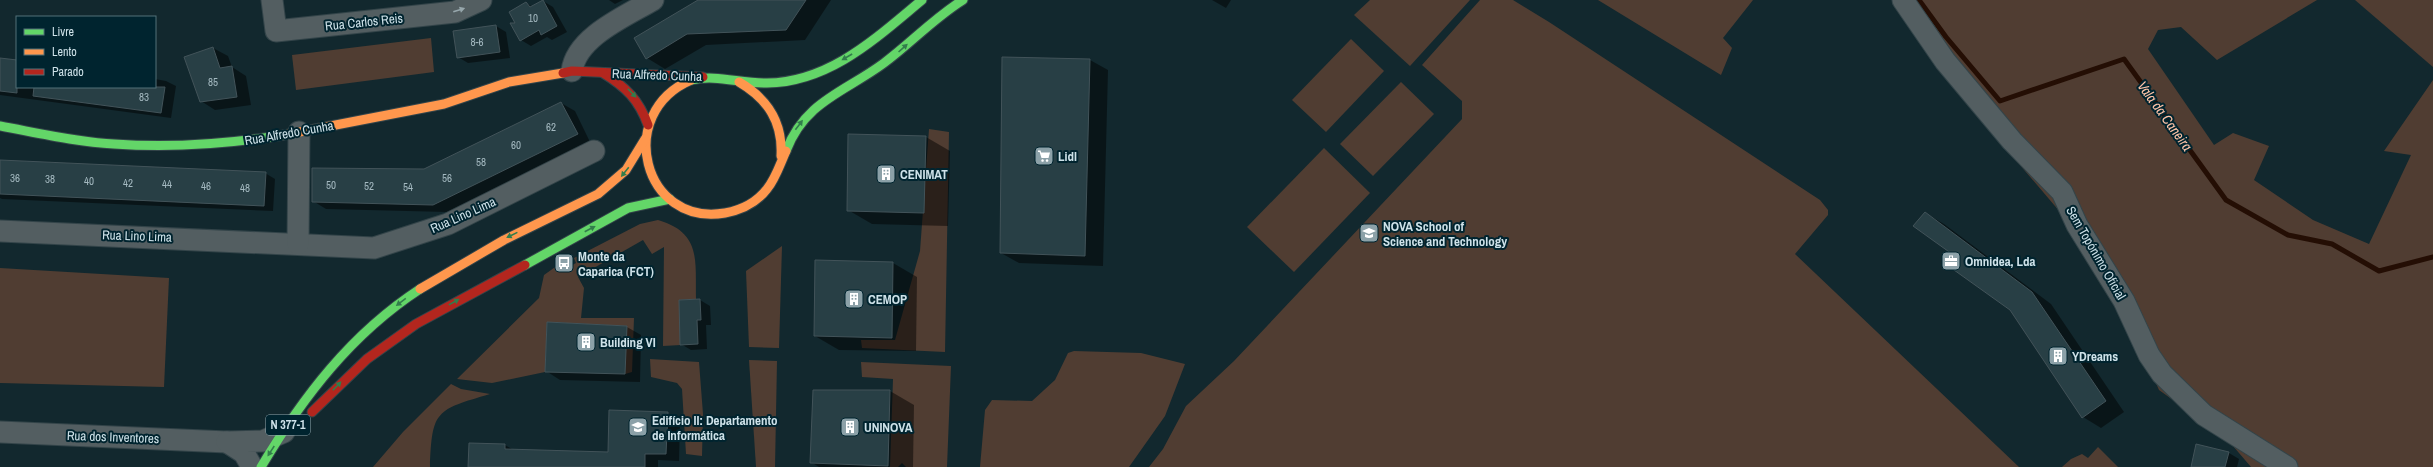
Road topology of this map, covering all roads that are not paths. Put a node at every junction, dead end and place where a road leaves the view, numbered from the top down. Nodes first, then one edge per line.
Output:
1 (272, 0) edge
2 (481, 0) edge
3 (653, 0) edge
4 (922, 0) edge
5 (963, 0) edge
6 (1903, 0) edge
7 (434, 7) edge
8 (572, 71) junction
9 (602, 72) junction
10 (711, 77) junction
11 (738, 82) junction
12 (648, 125) junction
13 (0, 126) edge
14 (299, 132) junction
15 (645, 139) junction
16 (594, 151) dead end
17 (781, 159) junction
18 (670, 199) junction
19 (0, 231) edge
20 (298, 244) junction
21 (308, 417) dead end
22 (0, 432) edge
23 (284, 432) junction
24 (227, 442) junction
25 (252, 467) edge
26 (261, 467) edge
27 (2287, 467) edge

1 - 7 street, Rua Carlos Reis
7 -> 2 street, Rua Carlos Reis
3 - 8 street
4 -> 11 main road
17 -> 5 main road
6 - 27 street, Sem Topónimo Oficial
8 - 9 main road, Rua Alfredo Cunha
8 - 14 main road, Rua Alfredo Cunha
9 - 10 main road, Rua Alfredo Cunha
9 -> 12 main road, Rua Alfredo Cunha
10 - 11 main road
10 - 12 main road
11 - 17 main road
12 - 15 main road
13 - 14 main road, Rua Alfredo Cunha
14 - 20 street
15 - 18 main road
15 -> 23 main road, N 377-1
16 - 20 street, Rua Lino Lima
17 - 18 main road
21 -> 18 main road
19 - 20 street, Rua Lino Lima
22 - 24 street, Rua dos Inventores
23 - 24 street, Rua dos Inventores
23 -> 26 main road, N 377-1
24 - 25 street

